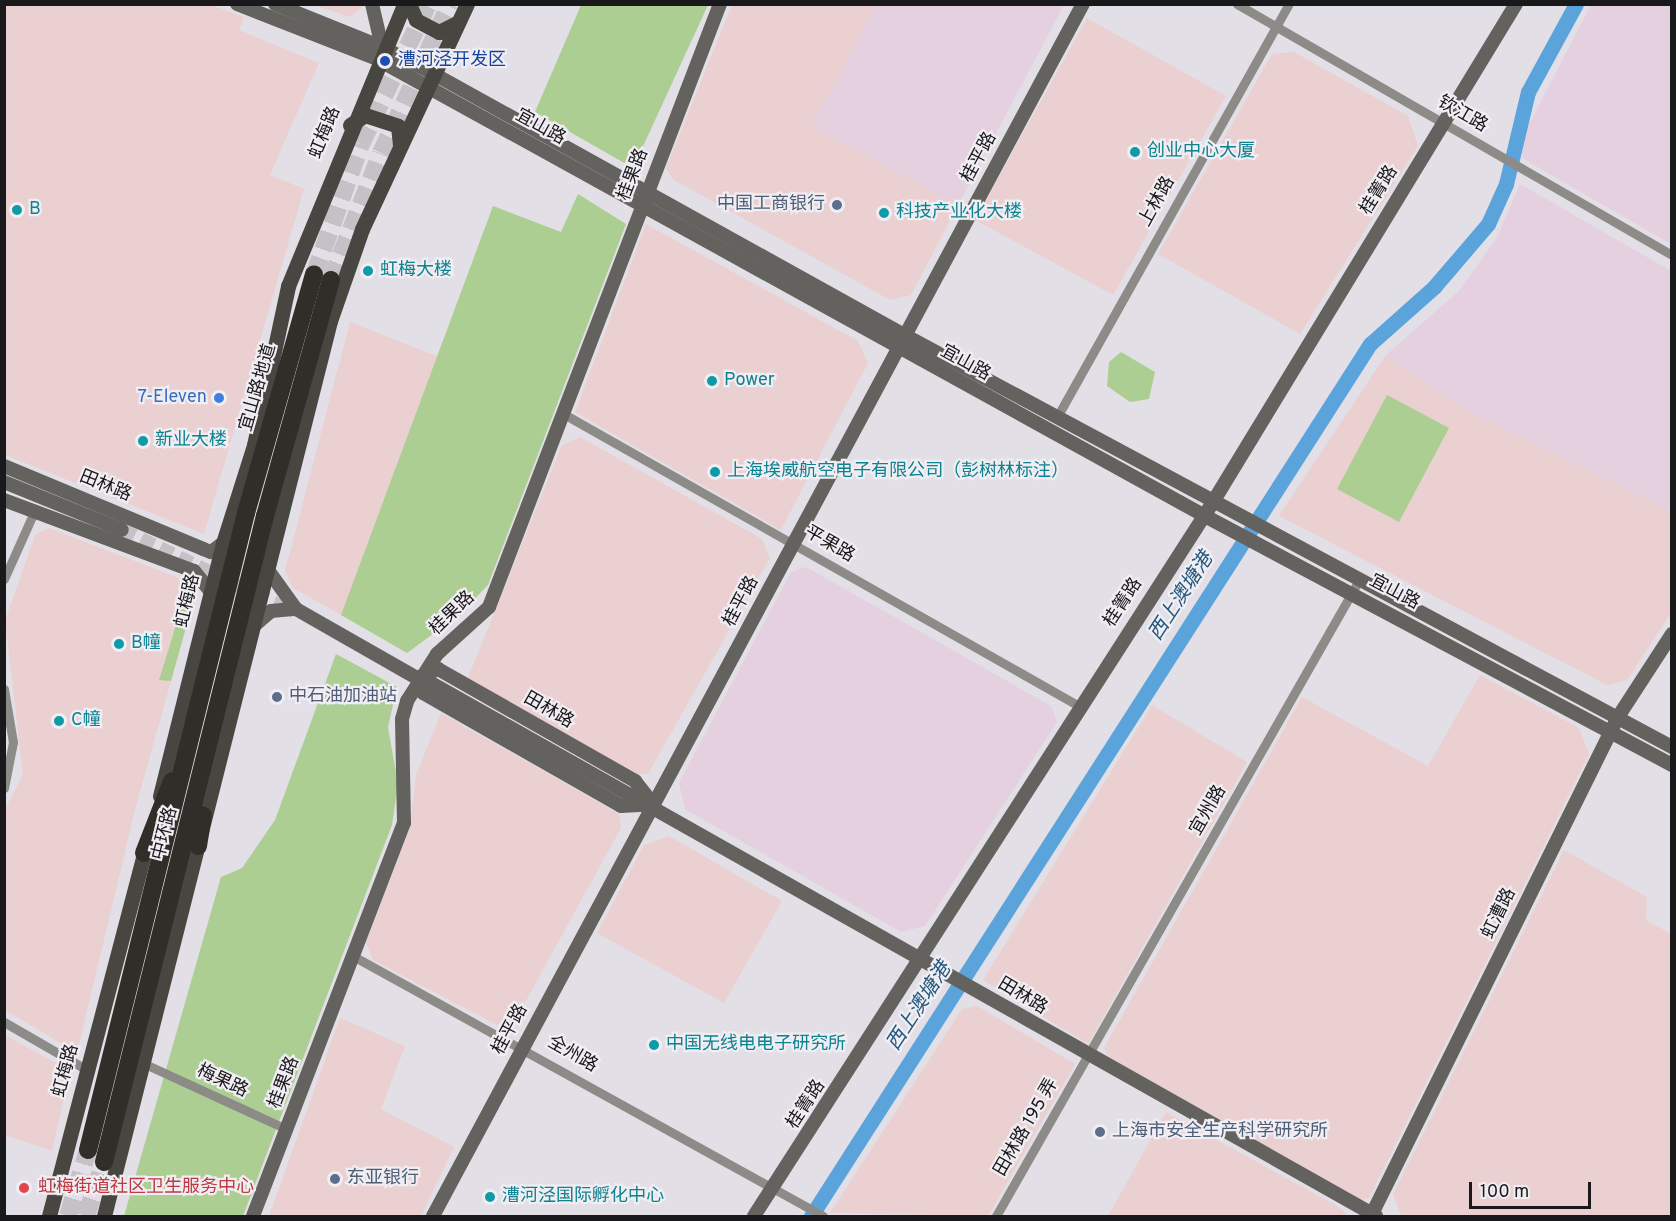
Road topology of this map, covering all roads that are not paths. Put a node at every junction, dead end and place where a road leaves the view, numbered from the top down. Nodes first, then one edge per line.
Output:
1 (237, 4) edge
2 (275, 4) edge
3 (372, 4) edge
4 (404, 4) edge
5 (409, 4) edge
6 (467, 4) edge
7 (720, 4) edge
8 (1083, 4) edge
9 (1236, 4) edge
10 (1288, 4) edge
11 (1516, 4) edge
12 (459, 21) junction
13 (1276, 27) junction
14 (380, 53) junction
15 (431, 81) junction
16 (1443, 123) junction
17 (350, 125) junction
18 (400, 146) junction
19 (644, 199) junction
20 (1671, 255) edge
21 (906, 336) junction
22 (899, 348) junction
23 (562, 413) junction
24 (1057, 417) junction
25 (4, 466) edge
26 (4, 482) edge
27 (4, 500) edge
28 (1213, 502) junction
29 (34, 512) junction
30 (246, 513) joint
31 (1203, 515) junction
32 (265, 516) joint
33 (134, 518) junction
34 (122, 530) tunnel mouth
35 (223, 543) junction
36 (794, 544) junction
37 (125, 546) junction
38 (268, 570) junction
39 (4, 579) edge
40 (1356, 586) junction
41 (211, 592) junction
42 (296, 609) junction
43 (256, 624) junction
44 (1671, 634) edge
45 (417, 678) junction
46 (434, 684) dead end
47 (4, 689) edge
48 (1079, 706) junction
49 (1618, 717) junction
50 (196, 720) junction
51 (214, 725) junction
52 (1611, 730) junction
53 (1671, 747) edge
54 (1671, 765) edge
55 (4, 788) edge
56 (654, 804) junction
57 (198, 846) junction
58 (144, 853) junction
59 (353, 956) junction
60 (918, 958) junction
61 (4, 1022) edge
62 (523, 1046) junction
63 (1087, 1057) junction
64 (145, 1064) junction
65 (87, 1070) junction
66 (286, 1129) junction
67 (88, 1150) tunnel mouth
68 (104, 1162) tunnel mouth
69 (772, 1188) junction
70 (49, 1216) edge
71 (104, 1216) edge
72 (253, 1216) edge
73 (433, 1216) edge
74 (754, 1216) edge
75 (823, 1216) edge
76 (996, 1216) edge
77 (1373, 1216) edge

1 - 14 street, 宜山路
2 - 14 street, 宜山路
3 - 14 street
4 - 14 main road, 虹梅路
5 - 12 main road
6 - 12 main road
7 - 19 street, 桂果路
8 - 21 street, 桂平路
9 - 13 street, 钦江路
10 - 13 street, 上林路
11 - 16 street, 桂箐路
12 - 15 main road
13 - 16 street, 钦江路
13 - 24 street, 上林路
14 - 15 street, 宜山路
14 - 17 main road, 虹梅路
15 - 18 main road
15 - 19 street, 宜山路
16 - 20 street, 钦江路
16 - 28 street, 桂箐路
17 - 18 main road
17 - 35 main road, 虹梅路
18 - 38 main road
19 - 21 street, 宜山路
19 - 22 street, 宜山路
19 - 23 street, 桂果路
21 - 22 street, 桂平路
21 - 24 street, 宜山路
22 - 31 street, 宜山路
22 - 36 street, 桂平路
23 - 36 street, 平果路
23 - 45 street, 桂果路
24 - 28 street, 宜山路
25 - 33 street, 田林路
26 - 34 street, 田林路
27 - 29 street
28 - 31 street, 桂箐路
28 - 40 street, 宜山路
29 - 37 street
29 - 39 street
30 - 32 highway, 宜山路地道
30 - 50 highway, 中环路
31 - 40 street, 宜山路
31 - 48 street, 桂箐路
32 - 51 highway, 中环路
33 - 35 street, 田林路
33 - 37 street
35 - 41 main road, 虹梅路
36 - 48 street, 平果路
36 - 56 street, 桂平路
37 - 41 street
38 - 42 street
38 - 43 main road
40 - 49 street, 宜山路
40 - 52 street, 宜山路
40 - 63 street, 宜州路
41 - 58 main road, 虹梅路
42 - 43 street
42 - 45 street
43 - 57 main road
44 - 49 street, 虹漕路
45 - 56 street
45 - 56 street, 田林路
45 - 59 street, 桂果路
46 - 56 street, 田林路
47 - 55 street
48 - 60 street, 桂箐路
49 - 52 street, 虹漕路
49 - 53 street, 宜山路
50 - 58 highway
50 - 67 highway, 中环路
51 - 57 highway
51 - 68 highway, 中环路
52 - 54 street, 宜山路
52 - 77 street, 虹漕路
56 - 60 street, 田林路
56 - 62 street, 桂平路
57 - 64 main road
58 - 65 main road, 虹梅路
59 - 62 street, 全州路
59 - 66 street, 桂果路
60 - 63 street, 田林路
60 - 69 street, 桂箐路
61 - 65 street
62 - 69 street, 全州路
62 - 73 street, 桂平路
63 - 76 street, 田林路 195 弄
63 - 77 street, 田林路
64 - 66 street, 梅果路
64 - 71 main road
65 - 70 main road, 虹梅路
66 - 72 street, 桂果路
69 - 74 street, 桂箐路
69 - 75 street, 全州路

